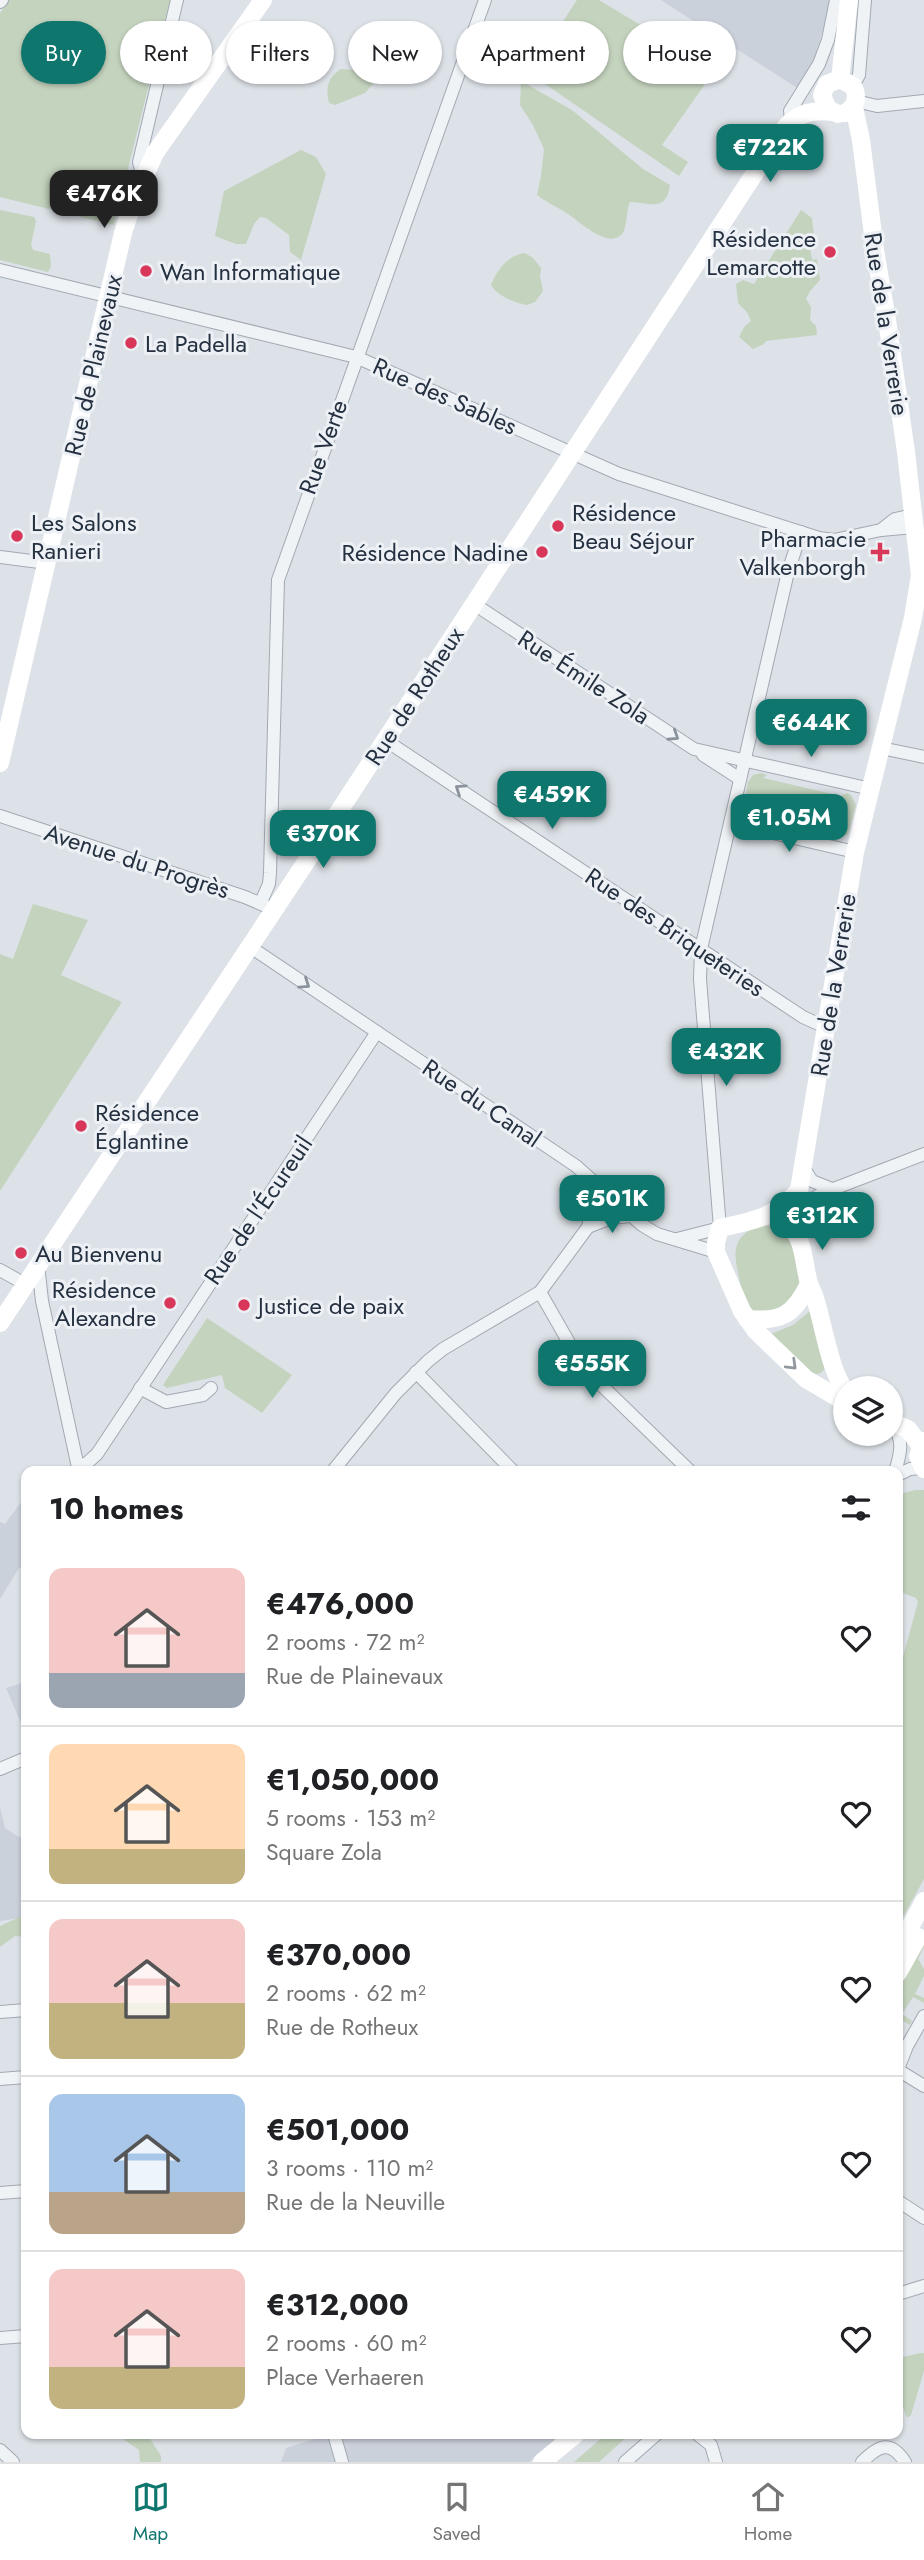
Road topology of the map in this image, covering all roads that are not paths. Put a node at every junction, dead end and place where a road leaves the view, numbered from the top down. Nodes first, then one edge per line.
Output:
1 (177, 0) edge
2 (263, 0) edge
3 (485, 0) edge
4 (836, 0) edge
5 (849, 0) edge
6 (865, 0) edge
7 (846, 100) junction
8 (924, 101) edge
9 (809, 111) junction
10 (791, 119) junction
11 (148, 125) junction
12 (166, 136) junction
13 (143, 177) junction
14 (0, 270) edge
15 (109, 297) junction
16 (356, 356) junction
17 (573, 453) junction
18 (916, 513) edge
19 (801, 532) junction
20 (0, 557) edge
21 (47, 563) junction
22 (920, 602) edge
23 (474, 604) junction
24 (385, 740) junction
25 (881, 748) junction
26 (694, 749) junction
27 (924, 757) edge
28 (744, 761) junction
29 (0, 763) edge
30 (740, 779) junction
31 (870, 789) junction
32 (0, 816) edge
33 (730, 823) junction
34 (855, 852) junction
35 (270, 873) junction
36 (292, 882) junction
37 (267, 906) junction
38 (249, 946) junction
39 (701, 949) junction
40 (827, 1028) junction
41 (377, 1032) junction
42 (924, 1154) edge
43 (803, 1179) junction
44 (595, 1183) junction
45 (832, 1189) junction
46 (817, 1196) junction
47 (771, 1215) junction
48 (630, 1216) junction
49 (796, 1221) junction
50 (588, 1227) junction
51 (720, 1228) junction
52 (677, 1239) junction
53 (716, 1252) junction
54 (0, 1270) edge
55 (809, 1283) junction
56 (540, 1292) junction
57 (36, 1294) junction
58 (747, 1319) junction
59 (0, 1323) edge
60 (416, 1371) junction
61 (837, 1376) edge
62 (140, 1388) junction
63 (211, 1388) dead end
64 (833, 1395) edge
65 (903, 1427) edge
66 (903, 1428) edge
67 (902, 1446) edge
68 (922, 1451) edge
69 (78, 1466) edge
70 (83, 1466) edge
71 (337, 1466) edge
72 (503, 1466) edge
73 (685, 1466) edge
74 (898, 1466) edge
75 (903, 1467) edge
76 (21, 1760) edge
77 (0, 1769) edge
78 (924, 1901) edge
79 (924, 1925) edge
80 (903, 1940) edge
81 (903, 1964) edge
82 (21, 2010) edge
83 (0, 2012) edge
84 (924, 2016) edge
85 (903, 2055) edge
86 (903, 2072) edge
87 (21, 2077) edge
88 (0, 2079) edge
89 (924, 2086) edge
90 (21, 2191) edge
91 (0, 2193) edge
92 (903, 2204) edge
93 (924, 2218) edge
94 (924, 2286) edge
95 (903, 2292) edge
96 (21, 2336) edge
97 (0, 2338) edge
98 (338, 2439) edge
99 (570, 2439) edge
100 (584, 2439) edge
101 (651, 2439) edge
102 (706, 2439) edge
103 (0, 2450) edge
104 (13, 2462) edge
105 (342, 2462) edge
106 (542, 2462) edge
107 (557, 2462) edge
108 (625, 2462) edge
109 (716, 2462) edge
110 (862, 2462) edge
111 (905, 2462) edge

1 - 11 street
2 - 12 street, Rue de Plainevaux
3 - 16 street, Rue Verte
4 - 10 street
5 - 7 street
6 - 7 street
7 - 8 street
7 - 9 street
7 - 9 street
7 - 18 street, Rue de la Verrerie
9 - 10 street
10 - 17 street, Rue de Rotheux
11 - 12 street
11 - 13 street
12 - 13 street, Rue de Plainevaux
13 - 15 street, Rue de Plainevaux
14 - 15 street, Rue des Sables
15 - 16 street, Rue des Sables
15 - 21 street, Rue de Plainevaux
16 - 17 street, Rue des Sables
16 - 35 street, Rue Verte
17 - 19 street, Rue des Sables
17 - 23 street, Rue de Rotheux
18 - 19 street, Rue des Sables
18 - 22 street, Rue de la Verrerie
19 - 28 street
20 - 21 street
21 - 29 street, Rue de Plainevaux
22 - 25 street, Rue de la Verrerie
23 - 24 street, Rue de Rotheux
23 -> 26 street, Rue Émile Zola
24 - 36 street, Rue de Rotheux
39 -> 24 street, Rue des Briqueteries
25 - 27 street
25 - 31 street, Rue de la Verrerie
26 - 28 street, Rue Émile Zola
26 - 30 street, Rue Émile Zola
28 - 30 street
28 - 31 street, Rue Émile Zola
30 - 33 street
31 - 34 street, Rue de la Verrerie
32 - 37 street, Avenue du Progrès
33 - 34 street
33 - 39 street
34 - 40 street, Rue de la Verrerie
35 - 36 street
35 - 37 street, Rue Verte
36 - 37 street, Rue de Rotheux
37 - 38 street, Rue de Rotheux
38 -> 41 street, Rue du Canal
38 - 57 street, Rue de Rotheux
39 - 40 street, Rue des Briqueteries
39 - 51 street
40 - 43 street, Rue de la Verrerie
41 - 44 street, Rue du Canal
41 - 62 street, Rue de l'Écureuil
42 - 45 street
43 - 45 street
43 - 46 street
43 - 47 street
43 - 49 street, Rue de la Verrerie
44 - 48 street, Rue du Canal
44 - 50 street
45 - 46 street
46 - 49 street
47 - 49 street
47 - 51 street
48 - 50 street
48 - 52 street, Rue du Canal
49 - 55 street
50 - 56 street
51 - 52 street
51 - 53 street
52 - 53 street, Rue du Canal
53 - 58 street
54 - 57 street
55 - 58 street
55 - 61 street
56 - 60 street
56 - 73 street
57 - 59 street, Rue de Rotheux
57 - 69 street
58 -> 64 street
60 - 71 street
60 - 72 street
62 - 63 street
62 - 70 street, Rue de l'Écureuil
65 - 68 street
66 - 68 street
67 - 74 street
68 - 75 street
76 - 77 street
78 - 80 street
79 - 81 street
82 - 83 street
84 - 85 street
86 - 89 street
87 - 88 street
90 - 91 street
92 - 93 street
94 - 95 street
96 - 97 street
98 - 105 street
99 - 106 street
100 - 107 street
101 - 108 street
102 - 109 street
103 - 104 street
110 - 111 street

